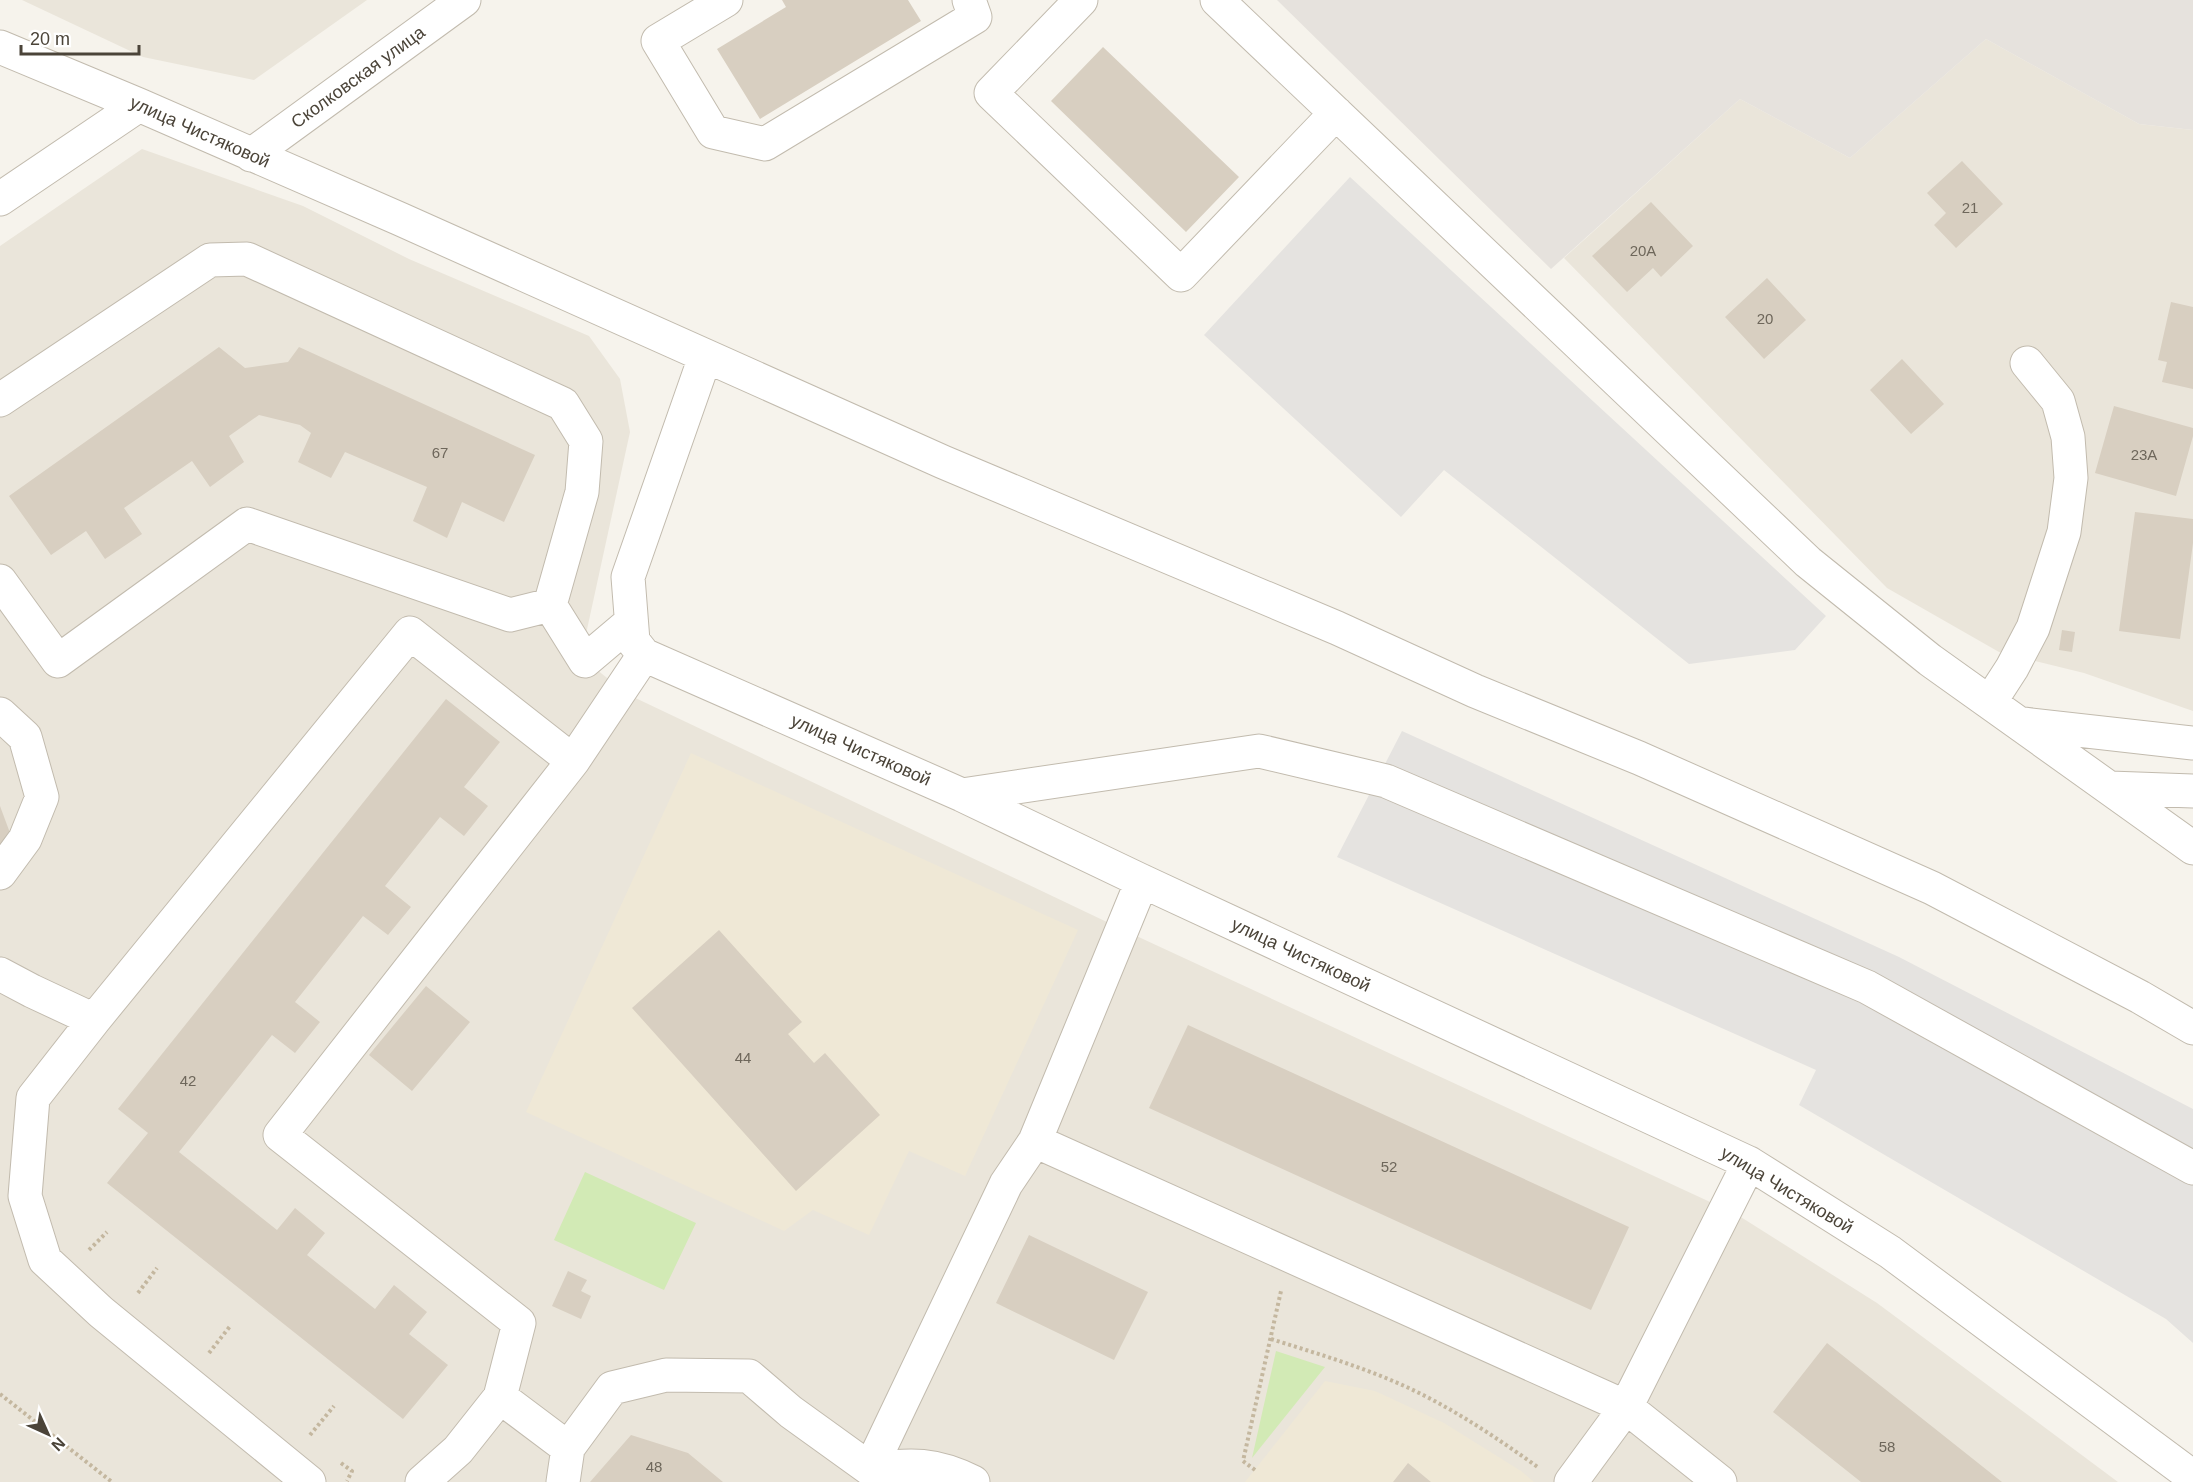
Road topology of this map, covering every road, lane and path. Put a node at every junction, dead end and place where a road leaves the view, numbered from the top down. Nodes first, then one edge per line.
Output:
1 (464, 0) edge
2 (726, 0) edge
3 (969, 0) edge
4 (1082, 0) edge
5 (1217, 0) edge
6 (0, 47) edge
7 (139, 105) junction
8 (1336, 113) junction
9 (251, 155) junction
10 (0, 199) edge
11 (705, 357) junction
12 (2027, 363) dead end
13 (0, 400) edge
14 (0, 582) edge
15 (550, 605) junction
16 (630, 623) junction
17 (645, 654) junction
18 (1990, 702) junction
19 (0, 714) edge
20 (2021, 723) junction
21 (2193, 743) edge
22 (573, 761) junction
23 (2110, 788) junction
24 (2193, 790) edge
25 (962, 795) junction
26 (2193, 848) edge
27 (0, 873) edge
28 (1142, 881) junction
29 (0, 974) edge
30 (94, 1020) junction
31 (2193, 1028) edge
32 (1035, 1141) junction
33 (1749, 1163) junction
34 (2193, 1168) edge
35 (107, 1232) dead end
36 (87, 1253) dead end
37 (1289, 1255) junction
38 (157, 1268) dead end
39 (132, 1300) dead end
40 (231, 1325) dead end
41 (1271, 1339) junction
42 (206, 1358) dead end
43 (0, 1394) edge
44 (500, 1397) junction
45 (334, 1406) dead end
46 (1626, 1407) junction
47 (308, 1437) dead end
48 (568, 1448) junction
49 (334, 1458) dead end
50 (870, 1469) junction
51 (1255, 1470) dead end
52 (2193, 1477) edge
53 (1560, 1479) edge
54 (112, 1482) edge
55 (309, 1482) edge
56 (346, 1482) edge
57 (422, 1482) edge
58 (563, 1482) edge
59 (973, 1482) edge
60 (1720, 1482) edge

1 - 9 street, Сколковская улица
2 - 3 street
4 - 8 street
5 - 8 street
6 - 7 street, улица Чистяковой
7 - 9 street, улица Чистяковой
7 - 10 street
8 - 18 street
9 - 11 street, улица Чистяковой
11 - 16 street
11 - 31 street, улица Чистяковой
12 - 18 street
13 - 15 street
14 - 15 street
15 - 16 street
16 - 17 street
17 - 22 street
17 - 25 street, улица Чистяковой
18 - 20 street
19 - 27 street
20 - 21 street
20 - 23 street
22 - 30 street
22 - 44 street
23 - 24 street
23 - 26 street
25 - 28 street, улица Чистяковой
25 - 34 street
28 - 32 street
28 - 33 street, улица Чистяковой
29 - 30 street
30 - 55 street
32 - 37 street
32 - 50 street
33 - 46 street
33 - 52 street, улица Чистяковой
35 - 36 path
37 - 41 path
37 - 46 street
38 - 39 path
40 - 42 path
41 - 51 path
41 - 53 path
43 - 54 path
44 - 48 street
44 - 57 street
45 - 47 path
46 - 53 street
46 - 60 street
48 - 50 street
48 - 58 street
49 - 56 path
50 - 59 street

